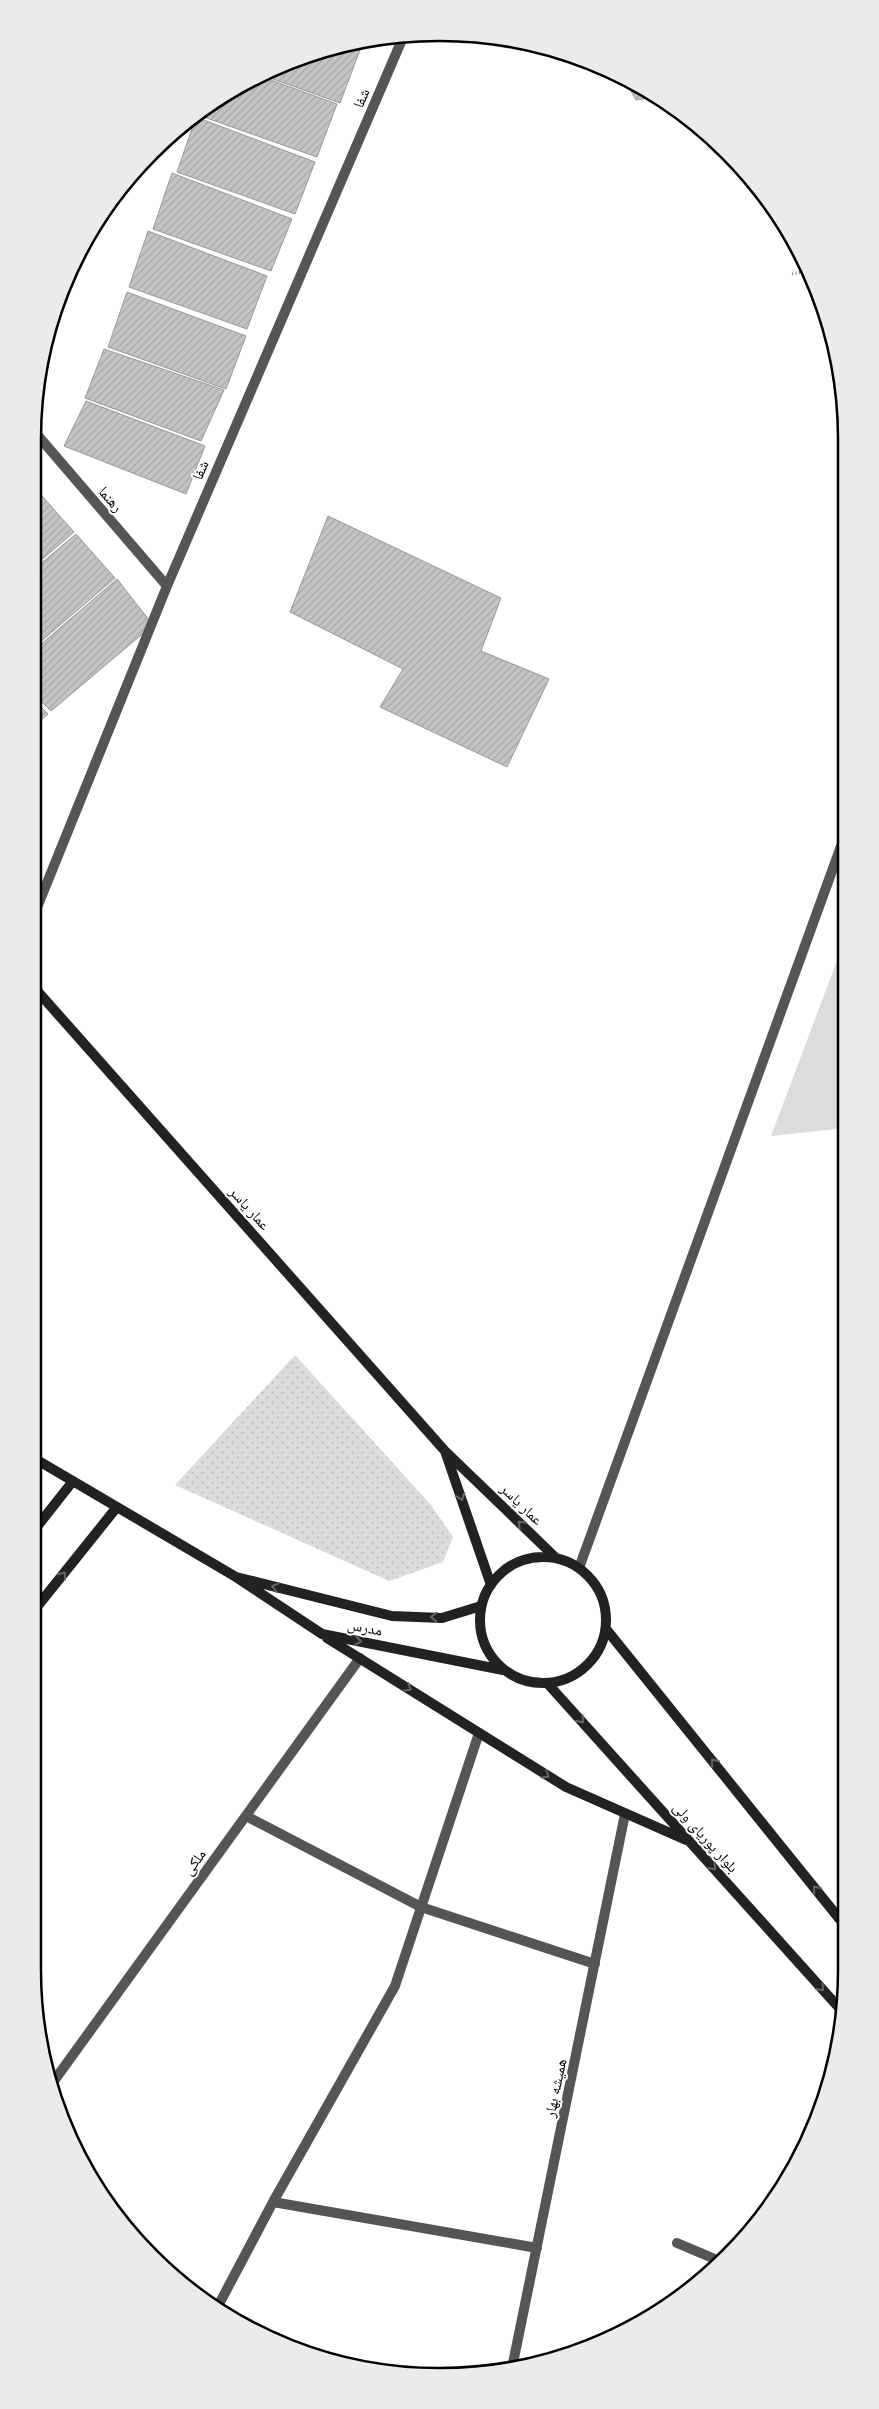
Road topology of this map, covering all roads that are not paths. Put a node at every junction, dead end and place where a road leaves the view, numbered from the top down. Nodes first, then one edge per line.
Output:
1 (400, 44) edge
2 (41, 439) edge
3 (166, 586) junction
4 (838, 855) edge
5 (41, 898) edge
6 (41, 995) edge
7 (445, 1451) junction
8 (41, 1462) edge
9 (73, 1481) junction
10 (117, 1507) junction
11 (41, 1521) edge
12 (556, 1558) junction
13 (579, 1568) junction
14 (236, 1577) junction
15 (491, 1585) junction
16 (41, 1602) edge
17 (481, 1606) junction
18 (606, 1629) junction
19 (322, 1634) junction
20 (360, 1658) junction
21 (503, 1670) junction
22 (548, 1684) junction
23 (479, 1733) junction
24 (625, 1814) junction
25 (246, 1816) junction
26 (691, 1842) junction
27 (421, 1907) junction
28 (838, 1916) edge
29 (595, 1964) junction
30 (836, 2004) edge
31 (56, 2077) edge
32 (273, 2202) junction
33 (677, 2243) dead end
34 (538, 2248) junction
35 (713, 2258) edge
36 (220, 2302) edge
37 (514, 2361) edge

1 - 3 street, شفا
2 - 3 street, رهنما
3 - 5 street, شفا
4 - 13 street
6 - 7 main road, عمار یاسر
12 -> 7 main road, عمار یاسر
7 -> 15 main road, عمار یاسر
8 - 9 main road, مدرس
9 - 10 main road, مدرس
9 - 11 main road
10 - 14 main road, مدرس
16 -> 10 main road
12 - 13 main road
12 - 15 main road
13 - 18 main road
17 -> 14 main road, مدرس
14 - 19 main road, مدرس
15 - 17 main road
17 - 21 main road
18 - 22 main road
28 -> 18 main road
19 - 20 main road
19 -> 21 main road, مدرس
20 -> 23 main road
20 - 25 street, ملکی
21 - 22 main road
22 -> 26 main road, بلوار پوریای ولی
23 -> 24 main road
23 - 27 street
24 - 26 main road
24 - 29 street, همیشه بهار
25 - 27 street
25 - 31 street, ملکی
26 -> 30 main road, بلوار پوریای ولی
27 - 29 street
27 - 32 street
29 - 34 street, همیشه بهار
32 - 34 street
32 - 36 street
33 - 35 street
34 - 37 street, همیشه بهار

